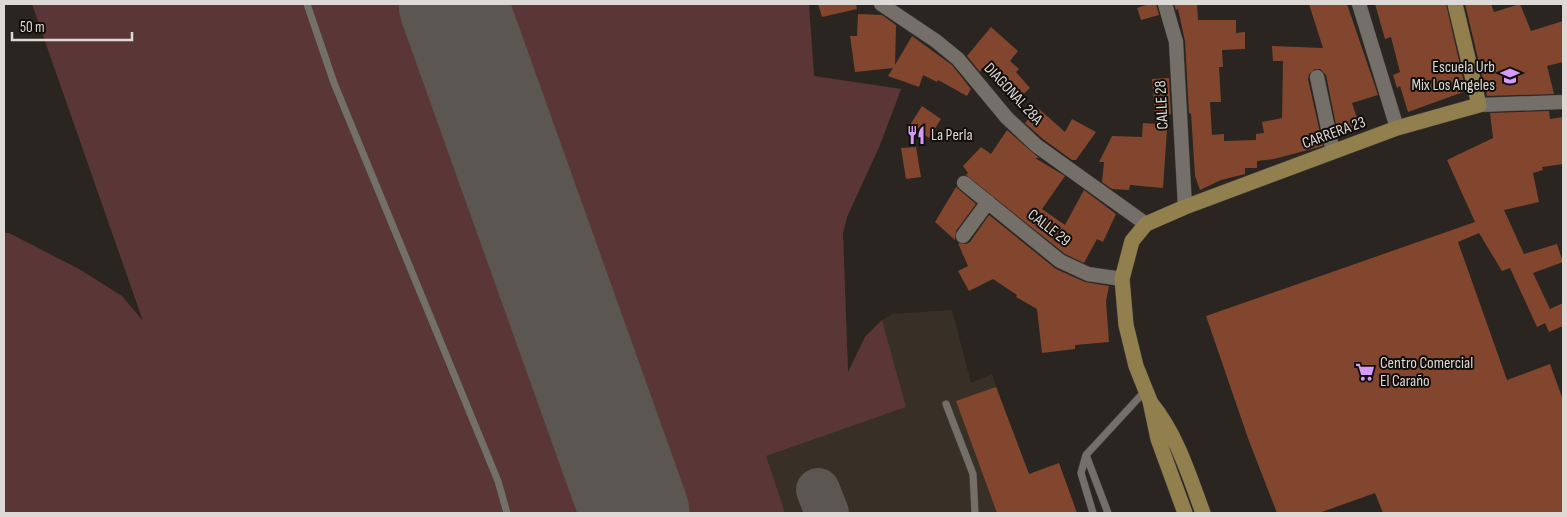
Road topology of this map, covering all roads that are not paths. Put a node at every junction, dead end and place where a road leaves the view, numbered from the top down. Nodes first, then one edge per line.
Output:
1 (307, 4) edge
2 (881, 4) edge
3 (1165, 4) edge
4 (1359, 4) edge
5 (1455, 4) edge
6 (1317, 77) dead end
7 (1563, 102) edge
8 (1479, 106) junction
9 (1397, 128) junction
10 (1333, 152) junction
11 (964, 183) dead end
12 (988, 202) junction
13 (1185, 207) junction
14 (1146, 224) junction
15 (963, 236) dead end
16 (1122, 279) junction
17 (1147, 396) junction
18 (946, 404) dead end
19 (1086, 455) junction
20 (507, 513) edge
21 (975, 513) edge
22 (1093, 513) edge
23 (1108, 513) edge
24 (1185, 513) edge
25 (1204, 513) edge

1 - 20 lane
2 - 14 street, DIAGONAL 28A
3 - 13 street, CALLE 28
4 - 9 street
5 - 8 main road
6 - 10 street
7 - 8 street, CARRERA 23
8 - 9 main road, CARRERA 23
9 - 10 main road, CARRERA 23
10 - 13 main road, CARRERA 23
11 - 12 street, CALLE 29
12 - 15 street
12 - 16 street, CALLE 29
13 - 14 main road, CARRERA 23
14 - 16 main road, CARRERA 23
16 - 17 main road
17 - 19 lane
17 - 24 main road
17 - 25 main road
18 - 21 lane
19 - 22 lane
19 - 23 lane

